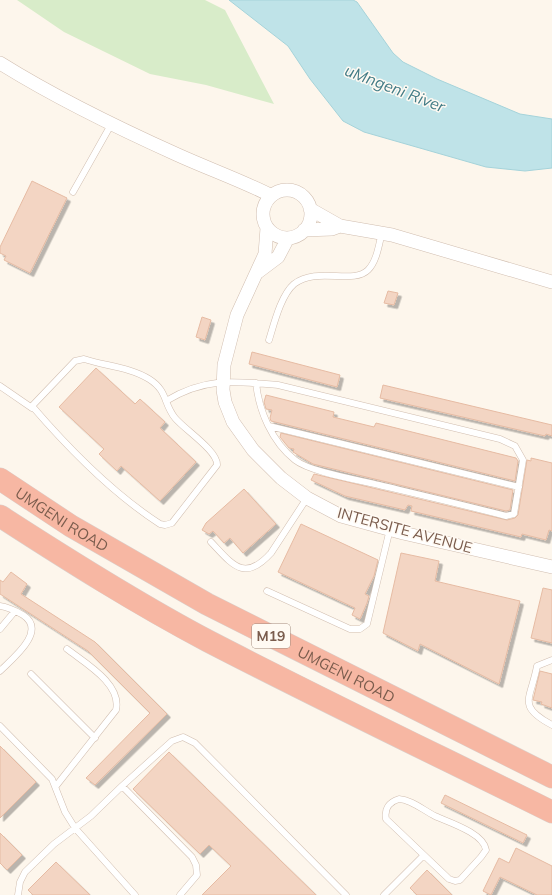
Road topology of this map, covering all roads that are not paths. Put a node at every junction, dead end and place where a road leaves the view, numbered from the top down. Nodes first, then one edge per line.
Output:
1 (0, 63) edge
2 (112, 123) junction
3 (73, 192) dead end
4 (270, 196) junction
5 (310, 209) junction
6 (340, 226) junction
7 (267, 228) junction
8 (304, 230) junction
9 (382, 232) junction
10 (288, 238) junction
11 (258, 272) junction
12 (552, 282) edge
13 (269, 340) dead end
14 (223, 382) junction
15 (256, 383) junction
16 (0, 386) edge
17 (166, 401) junction
18 (32, 406) junction
19 (269, 426) junction
20 (0, 465) edge
21 (0, 479) edge
22 (520, 487) junction
23 (307, 498) junction
24 (0, 516) edge
25 (390, 529) junction
26 (93, 538) junction
27 (211, 542) dead end
28 (552, 567) edge
29 (267, 591) dead end
30 (0, 606) edge
31 (15, 611) junction
32 (0, 629) edge
33 (67, 649) dead end
34 (552, 660) edge
35 (0, 672) edge
36 (31, 674) dead end
37 (552, 725) edge
38 (0, 726) edge
39 (95, 738) junction
40 (552, 777) edge
41 (56, 786) junction
42 (122, 786) junction
43 (552, 812) edge
44 (76, 828) junction
45 (423, 856) junction
46 (18, 895) edge
47 (135, 895) edge
48 (180, 895) edge
49 (346, 895) edge
50 (384, 895) edge

1 - 2 street
2 - 3 lane
2 - 4 street
4 - 5 street
4 - 7 street
5 - 6 street
5 - 8 street
6 - 8 street
6 - 9 street
7 - 10 street
7 - 11 street, INTERSITE AVENUE
8 - 10 street
9 - 12 street
9 - 13 lane
10 - 11 street, INTERSITE AVENUE
11 - 14 street, INTERSITE AVENUE
14 - 15 lane
14 - 17 lane
14 - 23 street, INTERSITE AVENUE
15 - 19 lane
15 - 22 lane
16 - 18 lane
17 - 18 lane
17 - 18 lane
19 - 22 lane
19 - 22 lane
20 - 26 highway
21 - 26 highway, UMGENI ROAD / M19
23 - 25 street, INTERSITE AVENUE
23 - 27 lane
24 - 43 highway, M19
25 - 28 street, INTERSITE AVENUE
25 - 29 lane
26 - 40 highway, UMGENI ROAD / M19
30 - 31 lane
31 - 32 lane
31 - 35 lane
33 - 39 lane
34 - 37 lane
36 - 39 lane
38 - 41 lane
39 - 41 lane
41 - 44 lane
42 - 44 lane
42 - 48 lane
42 - 49 lane
44 - 46 lane
44 - 47 lane
45 - 45 lane
45 - 50 lane

